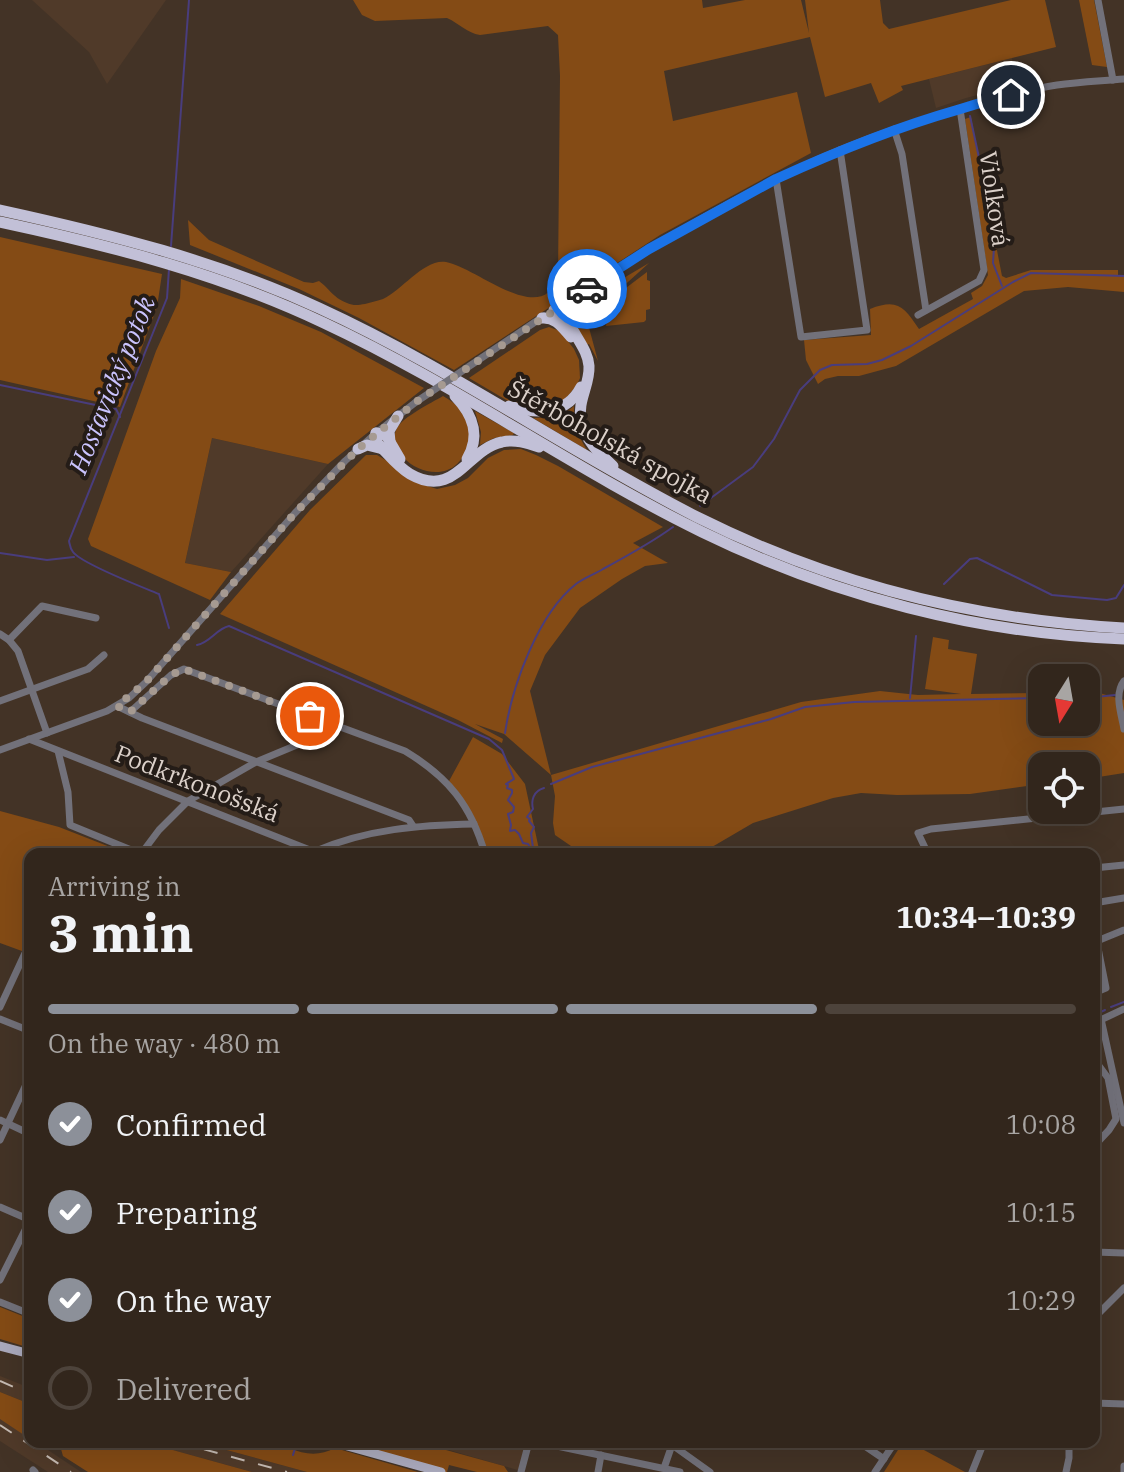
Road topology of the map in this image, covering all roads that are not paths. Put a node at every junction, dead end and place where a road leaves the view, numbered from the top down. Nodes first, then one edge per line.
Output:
1 (1098, 0) edge
2 (1124, 79) edge
3 (1113, 80) junction
4 (960, 109) junction
5 (894, 129) junction
6 (840, 150) junction
7 (776, 179) junction
8 (0, 210) edge
9 (0, 222) edge
10 (163, 255) junction
11 (181, 261) junction
12 (571, 299) junction
13 (554, 310) junction
14 (542, 318) junction
15 (562, 320) junction
16 (432, 379) junction
17 (486, 398) junction
18 (398, 416) junction
19 (376, 433) junction
20 (386, 446) junction
21 (358, 449) junction
22 (566, 457) junction
23 (632, 482) junction
24 (96, 618) dead end
25 (1124, 628) edge
26 (0, 634) edge
27 (1124, 639) edge
28 (9, 640) junction
29 (104, 655) dead end
30 (1124, 681) edge
31 (33, 690) junction
32 (0, 701) edge
33 (117, 706) junction
34 (130, 712) junction
35 (340, 727) junction
36 (1124, 729) edge
37 (47, 733) junction
38 (29, 739) junction
39 (0, 750) edge
40 (58, 751) junction
41 (256, 762) junction
42 (188, 801) junction
43 (1124, 809) edge
44 (474, 824) junction
45 (413, 826) junction
46 (126, 848) edge
47 (146, 848) edge
48 (306, 848) edge
49 (326, 848) edge
50 (483, 848) edge
51 (925, 848) edge
52 (1124, 865) edge
53 (1100, 867) edge
54 (1124, 898) edge
55 (1100, 902) edge
56 (1124, 930) edge
57 (1100, 940) edge
58 (24, 955) edge
59 (1100, 967) edge
60 (1100, 990) edge
61 (0, 1007) edge
62 (1124, 1009) edge
63 (0, 1019) edge
64 (1100, 1020) edge
65 (24, 1029) edge
66 (1100, 1032) edge
67 (1100, 1067) edge
68 (24, 1087) edge
69 (4, 1122) edge
70 (1124, 1123) edge
71 (24, 1131) edge
72 (0, 1140) edge
73 (1100, 1140) edge
74 (0, 1207) edge
75 (24, 1217) edge
76 (24, 1232) edge
77 (1100, 1252) edge
78 (1124, 1253) edge
79 (0, 1280) edge
80 (1124, 1288) edge
81 (0, 1302) edge
82 (24, 1312) edge
83 (1100, 1312) edge
84 (0, 1346) edge
85 (24, 1352) edge
86 (1100, 1403) edge
87 (1124, 1404) edge
88 (355, 1448) edge
89 (527, 1448) edge
90 (567, 1448) edge
91 (669, 1448) edge
92 (676, 1448) edge
93 (868, 1448) edge
94 (891, 1448) edge
95 (982, 1448) edge
96 (1069, 1448) edge
97 (601, 1455) junction
98 (884, 1459) junction
99 (664, 1468) junction
100 (441, 1472) edge
101 (521, 1472) edge
102 (598, 1472) edge
103 (680, 1472) edge
104 (710, 1472) edge
105 (875, 1472) edge
106 (972, 1472) edge
107 (1066, 1472) edge

1 - 3 street
2 - 3 street
3 - 4 street
4 - 5 street
4 - 5 street, Violková
5 - 6 street
6 - 7 street
6 - 7 street
7 - 12 street
8 - 10 highway, Štěrboholská spojka
9 - 10 highway, Štěrboholská spojka
10 - 11 highway, Štěrboholská spojka
11 - 16 highway, Štěrboholská spojka
11 - 17 highway, Štěrboholská spojka
12 - 13 street
12 - 15 highway
13 - 14 street
13 - 15 highway
14 - 15 highway
14 - 18 street, bridge
15 - 17 highway
15 - 23 highway
16 - 20 highway
16 - 22 highway, Štěrboholská spojka
17 - 23 highway, Štěrboholská spojka
18 - 19 street
18 - 20 highway
19 - 20 highway
19 - 21 street
20 - 21 highway
20 - 22 highway
21 - 33 street
22 - 27 highway, Štěrboholská spojka
23 - 25 highway, Štěrboholská spojka
24 - 28 street
26 - 28 street
28 - 31 street
29 - 31 street
30 - 36 street
31 - 32 street
31 - 37 street
33 - 34 street
33 - 37 street
34 - 35 street
34 - 41 street
35 - 41 street
35 - 44 street
37 - 38 street
38 - 39 street
38 - 40 street, Podkrkonošská
40 - 42 street, Podkrkonošská
40 - 46 street
41 - 42 street
41 - 45 street
42 - 47 street
42 - 48 street, Podkrkonošská
43 - 51 street
44 - 45 street
44 - 50 street
45 - 49 street
52 - 53 street
54 - 55 street
56 - 57 street
58 - 61 street
59 - 60 street
62 - 64 street
63 - 65 street
66 - 70 street
67 - 73 street
68 - 69 street
69 - 71 street
69 - 72 street
74 - 75 street
76 - 79 street
77 - 78 street
80 - 83 street
81 - 82 street
84 - 85 main road
86 - 87 street
88 - 100 main road
89 - 101 street
90 - 97 street
91 - 99 street
92 - 104 street
93 - 98 street
94 - 98 street
95 - 106 street
96 - 107 street
97 - 99 street
97 - 102 street
98 - 105 street
99 - 103 street

